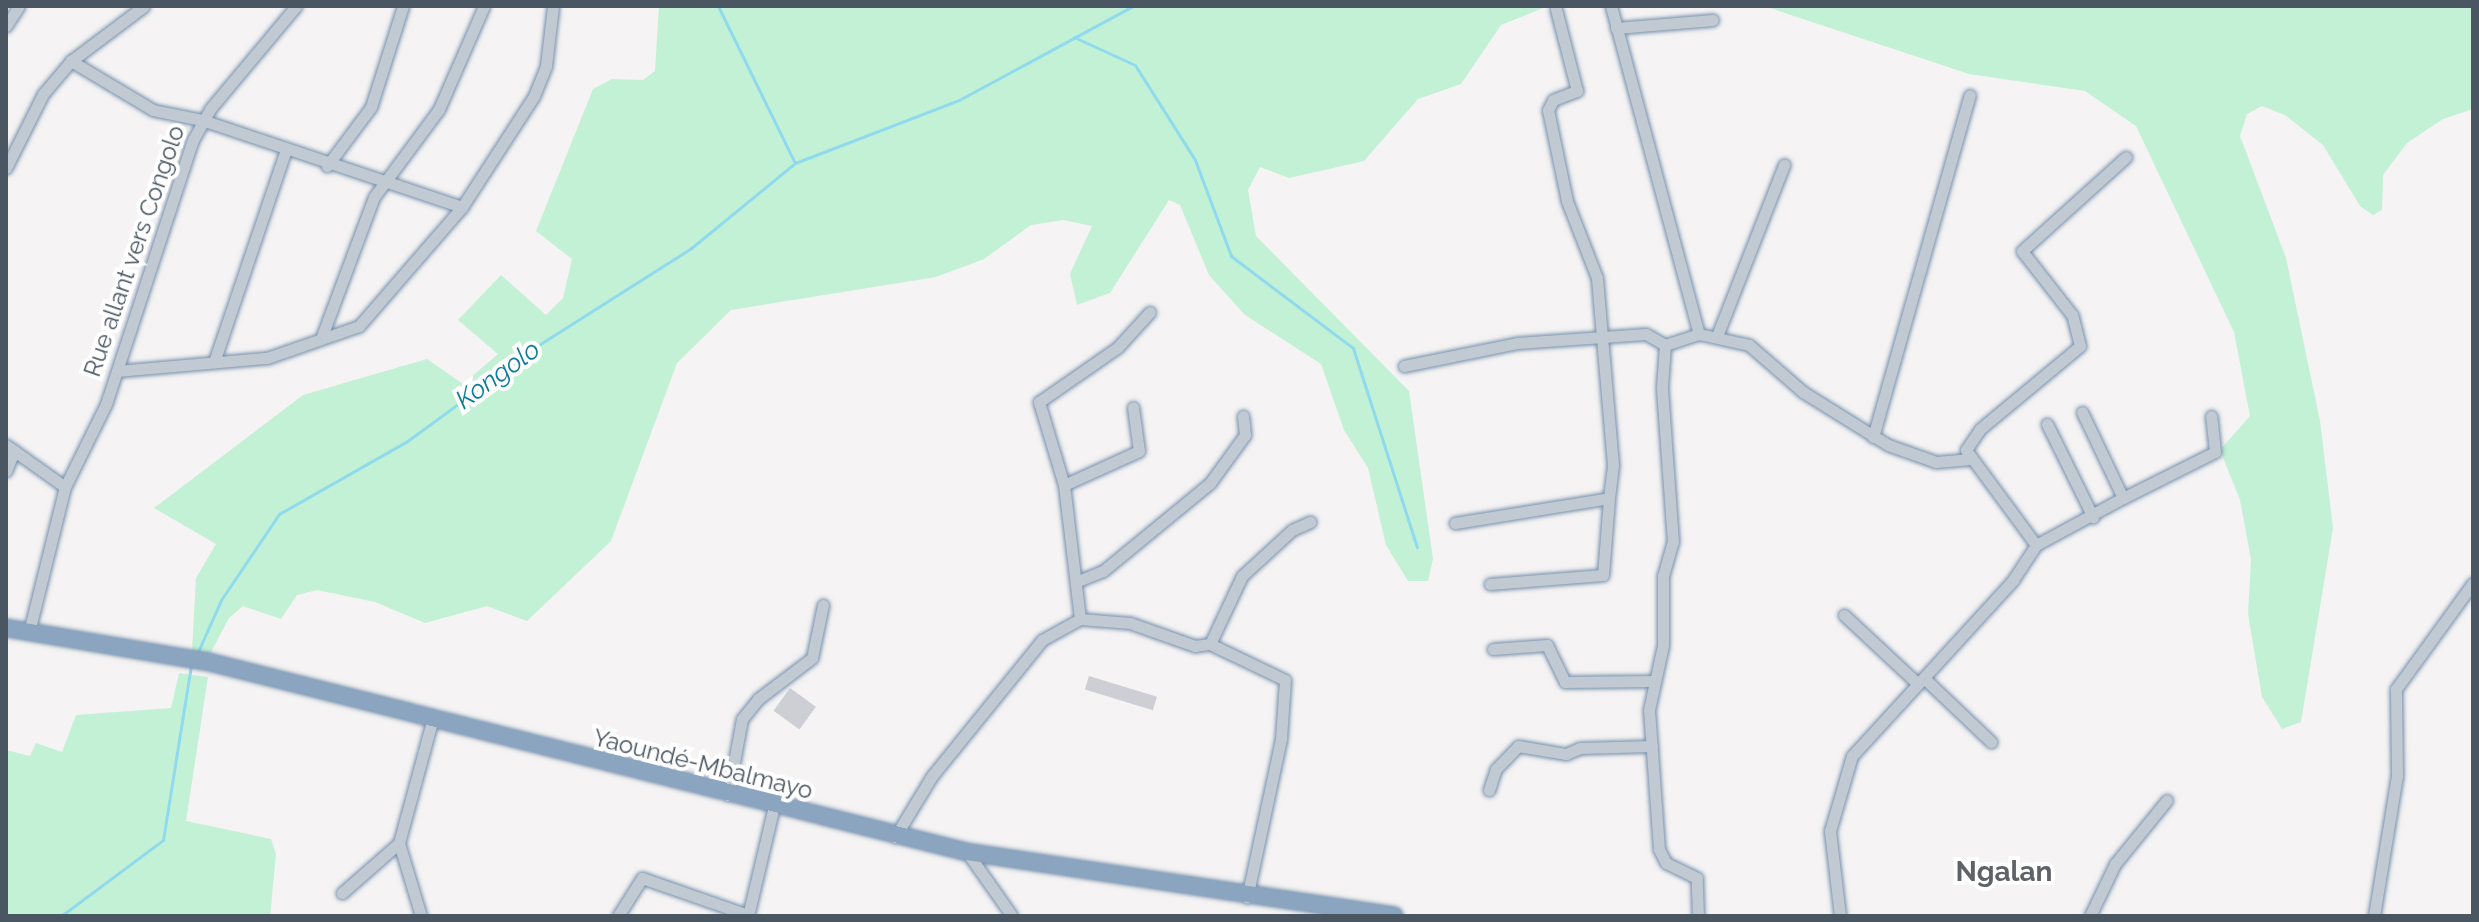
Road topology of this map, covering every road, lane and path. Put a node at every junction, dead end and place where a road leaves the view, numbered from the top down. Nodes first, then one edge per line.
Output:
1 (19, 6) edge
2 (144, 6) edge
3 (296, 6) edge
4 (403, 6) edge
5 (484, 6) edge
6 (553, 6) edge
7 (1611, 6) edge
8 (1556, 9) dead end
9 (1713, 20) dead end
10 (6, 26) edge
11 (1616, 28) junction
12 (71, 61) junction
13 (1970, 95) dead end
14 (202, 120) junction
15 (286, 149) junction
16 (2126, 157) dead end
17 (1784, 165) dead end
18 (327, 166) junction
19 (6, 168) edge
20 (389, 184) junction
21 (462, 207) junction
22 (1150, 312) dead end
23 (1699, 334) junction
24 (322, 336) junction
25 (1717, 336) junction
26 (1603, 337) junction
27 (1665, 345) junction
28 (214, 362) junction
29 (1404, 366) dead end
30 (117, 371) junction
31 (1133, 407) dead end
32 (2082, 412) dead end
33 (1243, 416) dead end
34 (2211, 416) dead end
35 (2047, 424) dead end
36 (1873, 437) junction
37 (10, 448) edge
38 (1968, 459) junction
39 (6, 471) edge
40 (1064, 485) junction
41 (65, 487) junction
42 (1609, 498) junction
43 (2123, 498) junction
44 (2093, 517) junction
45 (1310, 522) dead end
46 (1455, 523) dead end
47 (2036, 545) junction
48 (1078, 581) junction
49 (2473, 583) edge
50 (1490, 584) dead end
51 (823, 605) dead end
52 (1844, 615) dead end
53 (1080, 619) junction
54 (6, 628) edge
55 (29, 632) junction
56 (1210, 644) junction
57 (1493, 649) dead end
58 (1654, 681) junction
59 (1922, 682) junction
60 (433, 718) junction
61 (1991, 742) dead end
62 (1652, 746) junction
63 (1489, 790) dead end
64 (728, 795) junction
65 (2167, 800) dead end
66 (774, 806) junction
67 (895, 837) junction
68 (399, 843) junction
69 (967, 852) junction
70 (342, 893) dead end
71 (1247, 897) junction
72 (1361, 913) edge
73 (421, 916) edge
74 (618, 916) edge
75 (748, 916) edge
76 (1012, 916) edge
77 (1394, 916) edge
78 (1698, 916) edge
79 (1840, 916) edge
80 (2090, 916) edge
81 (2374, 916) edge

1 - 10 street
2 - 12 street
3 - 14 street, Rue allant vers Congolo
4 - 18 street
5 - 20 street
6 - 21 street
7 - 11 street
8 - 26 street
9 - 11 street
11 - 23 street
12 - 14 street
12 - 19 street
13 - 36 street
14 - 15 street
14 - 30 street, Rue allant vers Congolo
15 - 18 street
15 - 28 street
16 - 38 street
17 - 25 street
18 - 20 street
20 - 21 street
20 - 24 street
21 - 24 street
22 - 40 street
23 - 25 street
23 - 27 street
24 - 28 street
25 - 36 street
26 - 27 street
26 - 29 street
26 - 42 street
27 - 58 street
28 - 30 street
30 - 41 street, Rue allant vers Congolo
31 - 40 street
32 - 43 street
33 - 48 street
34 - 43 street
35 - 44 street
36 - 38 street
37 - 39 street
37 - 41 street
38 - 47 street
40 - 48 street
41 - 55 street, Rue allant vers Congolo
42 - 46 street
42 - 50 street
43 - 44 street
44 - 47 street
45 - 56 street
47 - 59 street
48 - 53 street
49 - 81 street
51 - 64 street
52 - 59 street
53 - 56 street
53 - 67 street
54 - 55 highway, Yaoundé-Mbalmayo
55 - 60 highway, Yaoundé-Mbalmayo
56 - 71 street
57 - 58 street
58 - 62 street
59 - 61 street
59 - 79 street
60 - 64 highway, Yaoundé-Mbalmayo
60 - 68 street
62 - 63 street
62 - 78 street
64 - 66 highway, Yaoundé-Mbalmayo
65 - 80 street
66 - 67 highway, Yaoundé-Mbalmayo
66 - 75 street
67 - 69 highway, Yaoundé-Mbalmayo
68 - 70 street
68 - 73 street
69 - 71 highway, Yaoundé-Mbalmayo
69 - 76 street
71 - 72 highway, Yaoundé-Mbalmayo
72 - 77 highway, Yaoundé-Mbalmayo
74 - 75 street

